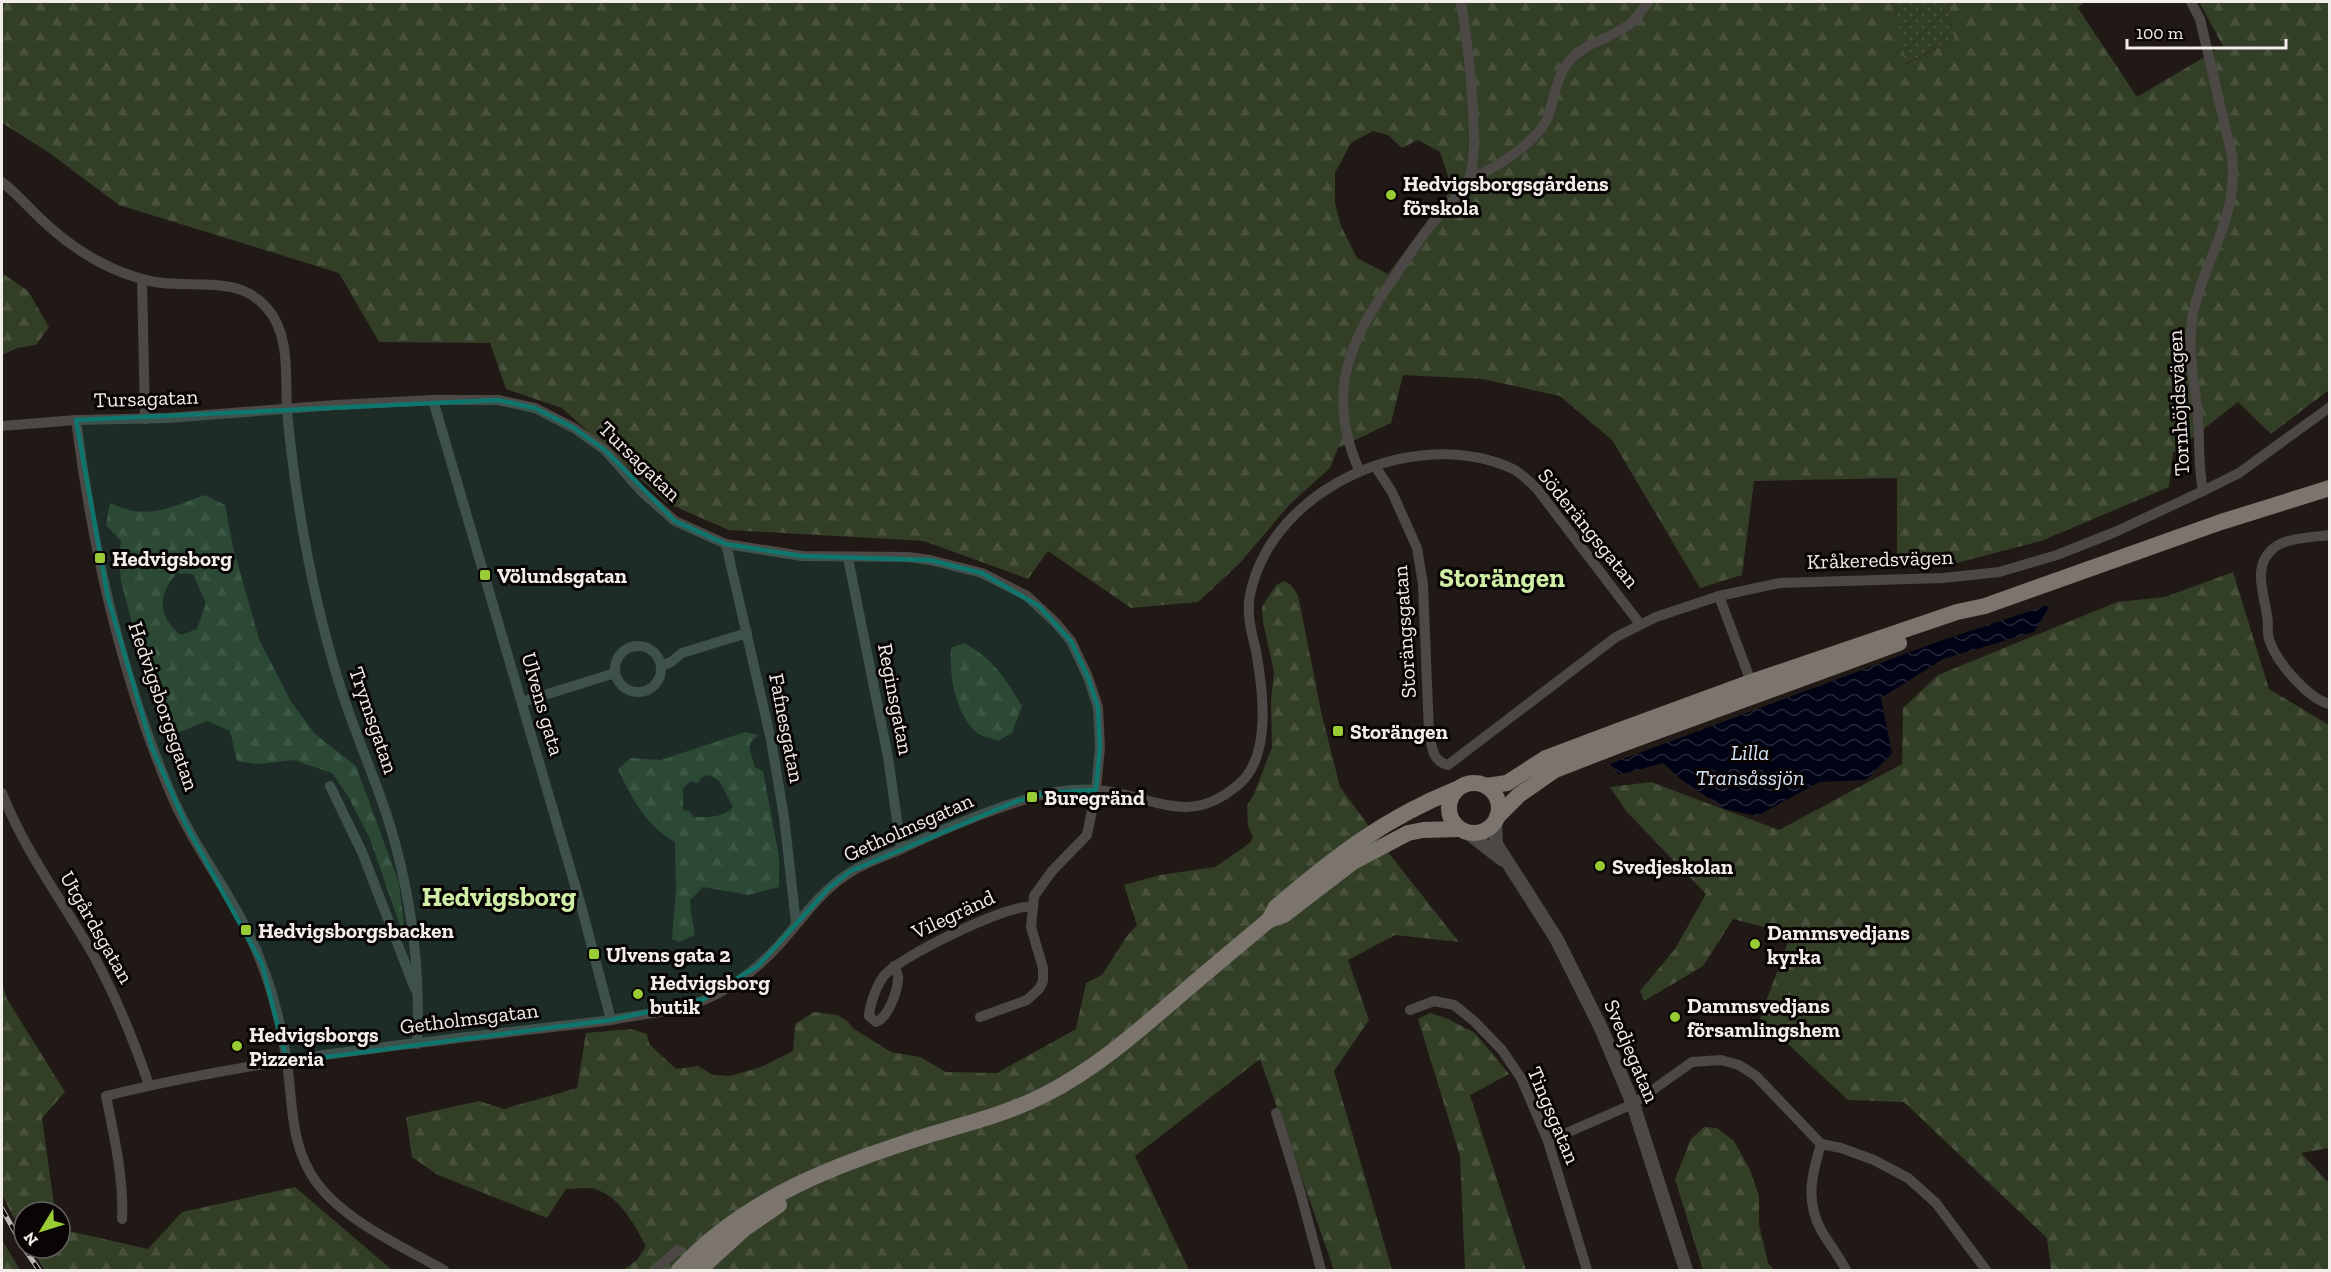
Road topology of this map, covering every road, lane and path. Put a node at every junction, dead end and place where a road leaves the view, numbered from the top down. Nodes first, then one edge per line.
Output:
1 (1461, 2) edge
2 (1648, 2) edge
3 (2191, 2) edge
4 (1469, 180) junction
5 (2, 182) edge
6 (142, 279) junction
7 (433, 400) junction
8 (2330, 407) edge
9 (287, 409) junction
10 (145, 419) junction
11 (76, 420) junction
12 (2, 426) edge
13 (1375, 466) junction
14 (1359, 470) junction
15 (2330, 488) edge
16 (2203, 491) junction
17 (2330, 535) edge
18 (726, 544) junction
19 (848, 558) junction
20 (1719, 596) junction
21 (1640, 624) junction
22 (747, 633) junction
23 (661, 666) junction
24 (615, 673) junction
25 (1754, 689) junction
26 (522, 702) junction
27 (2330, 704) edge
28 (1443, 764) joint
29 (330, 786) dead end
30 (1486, 786) junction
31 (1457, 789) junction
32 (1096, 790) junction
33 (2, 793) edge
34 (1496, 819) junction
35 (1464, 830) junction
36 (901, 849) junction
37 (1507, 863) junction
38 (1031, 907) junction
39 (1269, 920) junction
40 (796, 923) junction
41 (894, 966) dead end
42 (418, 998) junction
43 (1410, 1010) dead end
44 (980, 1017) dead end
45 (611, 1020) junction
46 (417, 1044) junction
47 (287, 1062) junction
48 (149, 1085) junction
49 (1633, 1104) junction
50 (1276, 1113) dead end
51 (1548, 1141) junction
52 (1821, 1143) junction
53 (808, 1181) junction
54 (122, 1219) dead end
55 (678, 1250) dead end
56 (444, 1270) edge
57 (654, 1270) edge
58 (679, 1270) edge
59 (699, 1270) edge
60 (1321, 1270) edge
61 (1587, 1270) edge
62 (1686, 1270) edge
63 (1846, 1270) edge
64 (1986, 1270) edge

1 - 4 street
2 - 4 street
3 - 16 street, Tornhöjdsvägen
4 - 14 street
5 - 6 street, Trymsgatan
6 - 9 street, Trymsgatan
6 - 10 street
7 - 9 street, Tursagatan
7 - 18 street, Tursagatan
7 - 26 street, Ulvens gata
8 - 16 street, Kråkeredsvägen
9 - 10 street, Tursagatan
9 - 42 street, Trymsgatan
10 - 11 street, Tursagatan
11 - 12 street, Tursagatan
11 - 47 street, Hedvigsborgsgatan
13 - 14 street, Söderängsgatan
13 - 21 street, Söderängsgatan
13 - 28 street, Storängsgatan
14 - 32 street, Getholmsgatan
15 - 25 main road
16 - 20 street, Kråkeredsvägen
17 - 27 street
18 - 19 street, Tursagatan
18 - 22 street, Fafnesgatan
19 - 32 street, Tursagatan
19 - 36 street, Reginsgatan
20 - 21 street, Kråkeredsvägen
20 - 25 street
21 - 28 street, Kråkeredsvägen
22 - 23 street
22 - 40 street, Fafnesgatan
23 - 24 street
23 - 24 street
24 - 26 street
25 - 30 main road
25 - 34 main road
26 - 45 street, Ulvens gata
29 - 42 street
30 - 31 main road
30 - 34 main road
31 - 35 main road
31 - 39 main road
32 - 36 street, Getholmsgatan
32 - 38 street, Tursagatan
33 - 48 street, Utgårdsgatan
34 - 35 main road
34 - 37 street, Svedjegatan
35 - 37 street, Svedjegatan
35 - 39 main road
36 - 40 street, Getholmsgatan
37 - 49 street, Svedjegatan
38 - 41 street, Vilegränd
38 - 44 street
39 - 53 main road
40 - 45 street, Getholmsgatan
42 - 46 street, Trymsgatan
43 - 51 street, Tingsgatan
45 - 46 street, Getholmsgatan
46 - 47 street, Getholmsgatan
47 - 48 street, Getholmsgatan
47 - 56 street, Hedvigsborgsgatan
48 - 54 street, Getholmsgatan
49 - 51 street
49 - 52 street
49 - 62 street, Svedjegatan
50 - 60 street
51 - 61 street, Tingsgatan
52 - 63 street
52 - 64 street
53 - 58 main road
53 - 59 main road
55 - 57 street

